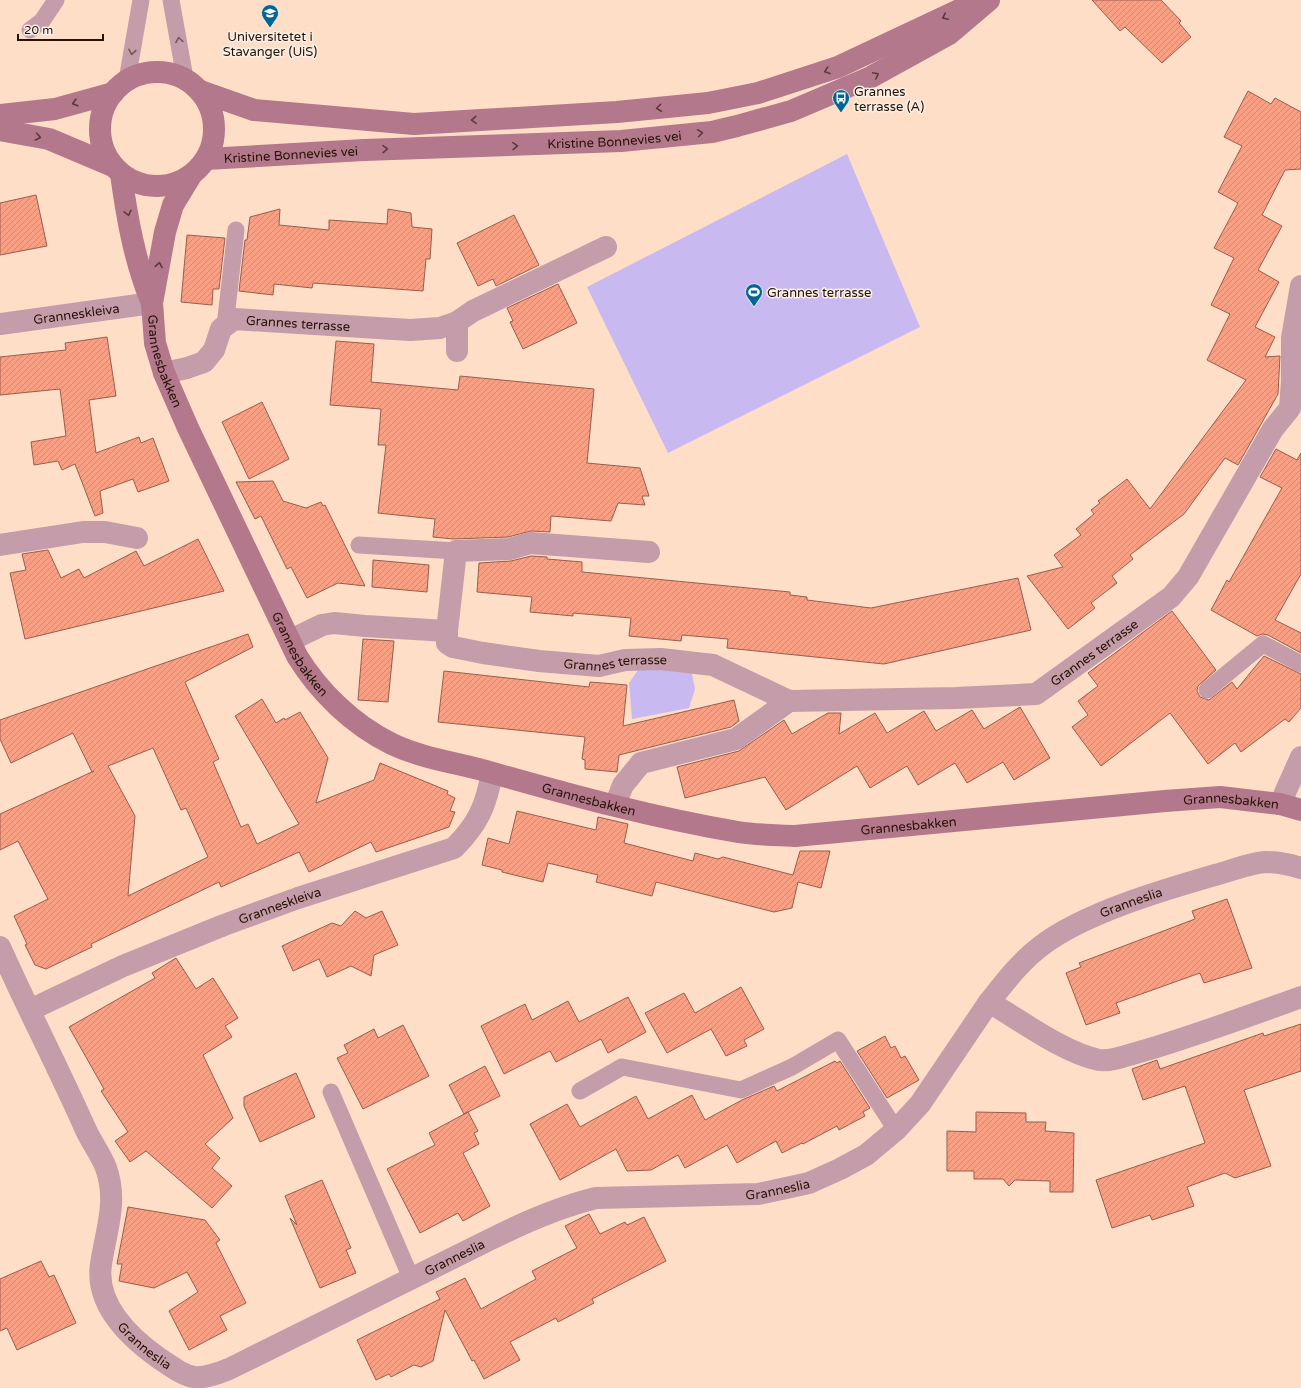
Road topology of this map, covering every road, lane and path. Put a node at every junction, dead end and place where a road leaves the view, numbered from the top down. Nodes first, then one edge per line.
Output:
1 (56, 0) edge
2 (141, 0) edge
3 (171, 0) edge
4 (980, 0) edge
5 (989, 0) edge
6 (30, 30) dead end
7 (192, 85) junction
8 (120, 86) junction
9 (0, 115) edge
10 (0, 130) edge
11 (206, 159) junction
12 (117, 170) junction
13 (190, 177) junction
14 (236, 230) dead end
15 (606, 247) dead end
16 (1301, 286) edge
17 (152, 303) junction
18 (457, 322) junction
19 (0, 324) edge
20 (225, 326) junction
21 (457, 351) dead end
22 (164, 373) junction
23 (1295, 412) edge
24 (137, 538) dead end
25 (0, 545) edge
26 (359, 545) dead end
27 (456, 551) junction
28 (649, 552) dead end
29 (447, 631) junction
30 (291, 640) junction
31 (1301, 664) edge
32 (1208, 690) dead end
33 (789, 701) junction
34 (1301, 757) edge
35 (492, 773) junction
36 (1280, 804) junction
37 (615, 805) junction
38 (1301, 810) edge
39 (1301, 868) edge
40 (0, 947) edge
41 (1301, 997) edge
42 (990, 1002) junction
43 (30, 1010) junction
44 (580, 1091) dead end
45 (331, 1092) dead end
46 (896, 1130) junction
47 (412, 1278) junction

1 - 6 lane
2 -> 8 lane
7 -> 3 lane
4 -> 7 main road
11 -> 5 main road, Kristine Bonnevies vei
7 - 8 main road
7 - 11 main road
8 -> 9 main road
8 - 12 main road
10 -> 12 main road
11 - 13 main road
12 - 13 main road
12 -> 17 main road, Grannesbakken
17 -> 13 main road, Grannesbakken
14 - 20 lane
15 - 18 street, Grannes terrasse
16 - 23 street, Grannes terrasse
17 - 19 street, Granneskleiva
17 - 22 main road, Grannesbakken
18 - 20 street, Grannes terrasse
18 - 21 street
20 - 22 street
22 - 30 main road, Grannesbakken
23 - 33 street, Grannes terrasse
24 - 25 street
26 - 27 lane
27 - 28 street
27 - 29 street, Grannes terrasse
29 - 30 street
29 - 33 street, Grannes terrasse
30 - 35 main road, Grannesbakken
31 - 32 lane
33 - 37 street
34 - 36 street
35 - 37 main road, Grannesbakken
35 - 43 street, Granneskleiva
36 - 37 main road, Grannesbakken
36 - 38 main road, Grannesbakken
39 - 42 street, Granneslia
40 - 43 street
41 - 42 street
42 - 46 street, Granneslia
43 - 47 street, Granneslia
44 - 46 lane
45 - 47 lane
46 - 47 street, Granneslia

